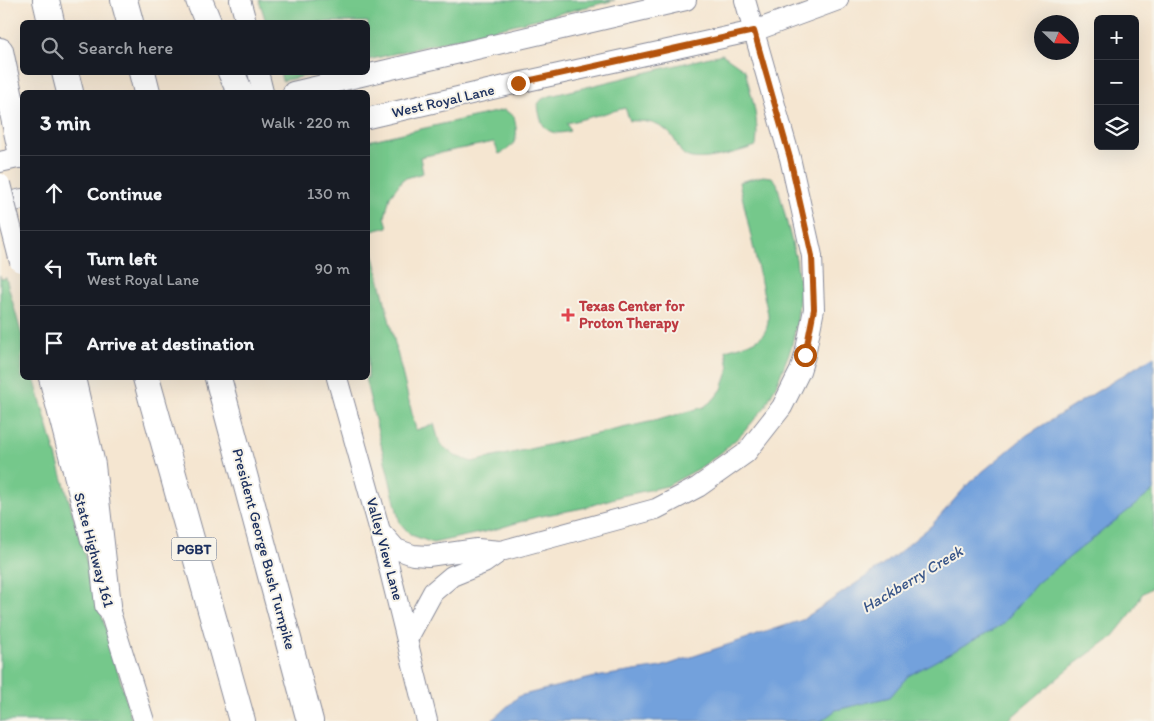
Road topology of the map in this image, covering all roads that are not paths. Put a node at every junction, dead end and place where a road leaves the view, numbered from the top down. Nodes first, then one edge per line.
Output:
1 (46, 0) edge
2 (124, 0) edge
3 (199, 0) edge
4 (240, 0) edge
5 (686, 0) edge
6 (745, 0) edge
7 (838, 0) edge
8 (51, 20) edge
9 (129, 20) edge
10 (207, 20) edge
11 (245, 20) edge
12 (754, 31) junction
13 (0, 51) edge
14 (370, 74) edge
15 (143, 75) edge
16 (232, 75) edge
17 (259, 75) edge
18 (366, 75) edge
19 (146, 90) edge
20 (239, 90) edge
21 (262, 90) edge
22 (302, 90) edge
23 (370, 118) edge
24 (20, 147) edge
25 (20, 157) edge
26 (0, 162) edge
27 (0, 184) edge
28 (20, 200) edge
29 (0, 205) edge
30 (20, 264) edge
31 (50, 380) edge
32 (72, 380) edge
33 (147, 380) edge
34 (219, 380) edge
35 (338, 380) edge
36 (380, 531) junction
37 (500, 551) junction
38 (108, 605) junction
39 (408, 638) junction
40 (425, 711) edge
41 (308, 714) edge
42 (144, 721) edge
43 (242, 721) edge

1 - 8 highway
2 - 9 highway
3 - 10 highway
4 - 11 main road
5 - 14 main road
6 - 12 main road
7 - 12 main road, West Royal Lane
12 - 23 main road, West Royal Lane
12 - 37 main road
13 - 24 highway
15 - 19 highway
16 - 20 highway
17 - 21 main road
18 - 22 main road
25 - 26 main road
27 - 30 main road, bridge
28 - 29 main road
31 - 38 main road, State Highway 161
32 - 38 highway
33 - 43 highway, PGBT
34 - 41 highway, President George Bush Turnpike
35 - 36 main road, Valley View Lane
36 - 37 main road
36 - 39 main road, Valley View Lane
37 - 39 main road
38 - 42 main road, State Highway 161
39 - 40 main road, Valley View Lane

